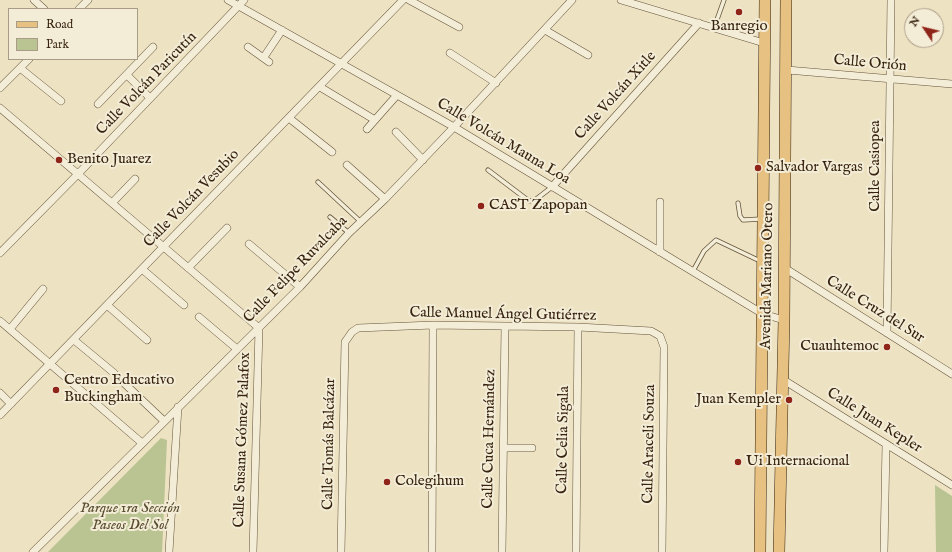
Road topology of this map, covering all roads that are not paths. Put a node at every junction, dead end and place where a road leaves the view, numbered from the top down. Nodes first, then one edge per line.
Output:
1 (34, 0) edge
2 (88, 0) edge
3 (228, 0) edge
4 (244, 0) edge
5 (403, 0) edge
6 (409, 0) edge
7 (572, 0) edge
8 (621, 0) edge
9 (724, 0) edge
10 (765, 0) edge
11 (786, 0) edge
12 (891, 0) edge
13 (239, 6) junction
14 (43, 8) edge
15 (80, 8) edge
16 (699, 23) junction
17 (459, 27) dead end
18 (714, 28) junction
19 (282, 30) junction
20 (545, 30) junction
21 (764, 42) junction
22 (153, 47) dead end
23 (248, 47) dead end
24 (450, 53) dead end
25 (588, 55) dead end
26 (28, 60) edge
27 (342, 64) junction
28 (20, 68) junction
29 (786, 70) junction
30 (127, 75) junction
31 (890, 79) junction
32 (496, 83) junction
33 (952, 84) edge
34 (320, 87) junction
35 (0, 88) edge
36 (397, 95) junction
37 (150, 98) junction
38 (60, 101) dead end
39 (98, 104) dead end
40 (0, 108) edge
41 (289, 118) junction
42 (374, 120) junction
43 (454, 127) junction
44 (367, 128) dead end
45 (396, 132) dead end
46 (332, 152) dead end
47 (423, 160) junction
48 (347, 164) dead end
49 (488, 170) dead end
50 (78, 174) junction
51 (135, 179) dead end
52 (318, 182) dead end
53 (552, 186) junction
54 (385, 199) junction
55 (660, 202) dead end
56 (112, 203) junction
57 (738, 203) dead end
58 (330, 217) dead end
59 (763, 219) junction
60 (361, 222) junction
61 (227, 228) dead end
62 (349, 233) junction
63 (249, 244) dead end
64 (164, 247) junction
65 (660, 252) junction
66 (0, 253) edge
67 (763, 262) junction
68 (188, 268) junction
69 (784, 268) junction
70 (142, 270) junction
71 (692, 271) junction
72 (300, 286) junction
73 (43, 289) dead end
74 (108, 305) junction
75 (184, 305) dead end
76 (763, 314) junction
77 (199, 317) dead end
78 (784, 320) junction
79 (0, 321) edge
80 (433, 325) junction
81 (505, 326) junction
82 (259, 328) junction
83 (578, 328) junction
84 (10, 329) junction
85 (888, 333) junction
86 (660, 336) joint
87 (348, 337) joint
88 (74, 340) junction
89 (147, 340) dead end
90 (237, 349) junction
91 (50, 364) junction
92 (114, 373) dead end
93 (952, 374) edge
94 (782, 379) junction
95 (125, 384) dead end
96 (0, 393) edge
97 (11, 404) junction
98 (178, 407) junction
99 (0, 415) edge
100 (164, 421) junction
101 (142, 443) junction
102 (886, 444) junction
103 (503, 448) junction
104 (532, 448) dead end
105 (952, 485) edge
106 (33, 552) edge
107 (169, 552) edge
108 (253, 552) edge
109 (341, 552) edge
110 (432, 552) edge
111 (502, 552) edge
112 (576, 552) edge
113 (662, 552) edge
114 (760, 552) edge
115 (779, 552) edge
116 (884, 552) edge

1 - 14 street
2 - 15 street
3 - 13 street, Calle Volcán Mauna Loa
4 - 13 street, Calle Volcán Paricutín
5 - 27 street, Calle Volcán Vesubio
6 - 17 street
7 - 20 street, Calle Felipe Ruvalcaba
8 - 16 street
9 - 18 lane
10 - 21 main road, Avenida Mariano Otero
11 - 29 main road, Avenida Mariano Otero
12 - 31 street, Calle Casiopea
13 - 19 street, Calle Volcán Mauna Loa
13 - 37 street, Calle Volcán Paricutín
16 - 18 street
16 - 53 street, Calle Volcán Xitle
18 - 21 street
19 - 23 street
19 - 27 street, Calle Volcán Mauna Loa
20 - 25 street
20 - 32 street, Calle Felipe Ruvalcaba
21 - 59 main road, Avenida Mariano Otero
22 - 30 street
24 - 32 street
26 - 28 street
27 - 34 street, Calle Volcán Vesubio
27 - 36 street, Calle Volcán Mauna Loa
28 - 35 street
28 - 38 street
29 - 31 street, Calle Orión
29 - 69 main road, Avenida Mariano Otero
30 - 37 street
30 - 39 street
31 - 33 street, Calle Orión
31 - 85 street, Calle Casiopea
32 - 43 street, Calle Felipe Ruvalcaba
34 - 41 street, Calle Volcán Vesubio
34 - 42 street
36 - 42 street
36 - 43 street, Calle Volcán Mauna Loa
37 - 50 street, Calle Volcán Paricutín
40 - 50 street
41 - 46 street
41 - 64 street, Calle Volcán Vesubio
42 - 44 street
43 - 47 street, Calle Felipe Ruvalcaba
43 - 53 street, Calle Volcán Mauna Loa
45 - 47 street
47 - 54 street, Calle Felipe Ruvalcaba
48 - 54 street
49 - 53 lane
50 - 56 street
50 - 66 street, Calle Volcán Paricutín
51 - 56 street
52 - 60 lane
53 - 65 street, Calle Volcán Mauna Loa
54 - 60 street, Calle Felipe Ruvalcaba
55 - 65 street
56 - 64 street
57 - 59 lane
58 - 62 lane
59 - 67 main road, Avenida Mariano Otero
60 - 62 street, Calle Felipe Ruvalcaba
61 - 68 street
62 - 72 street, Calle Felipe Ruvalcaba
63 - 72 street
64 - 68 street
64 - 70 street, Calle Volcán Vesubio
65 - 71 street, Calle Volcán Mauna Loa
67 - 71 lane
67 - 76 main road, Avenida Mariano Otero
68 - 82 street
69 - 78 main road, Avenida Mariano Otero
69 - 85 street, Calle Cruz del Sur
70 - 74 street, Calle Volcán Vesubio
70 - 75 street
71 - 76 street, Calle Volcán Mauna Loa
72 - 82 street, Calle Felipe Ruvalcaba
73 - 84 street
74 - 88 street, Calle Volcán Vesubio
74 - 89 street
76 - 78 street, Calle Volcán Mauna Loa
76 - 114 main road, Avenida Mariano Otero
77 - 90 street
78 - 94 main road, Avenida Mariano Otero
79 - 84 street
80 - 81 street, Calle Manuel Ángel Gutiérrez
80 - 87 street, Calle Manuel Ángel Gutiérrez
80 - 110 street
81 - 83 street, Calle Manuel Ángel Gutiérrez
81 - 103 street, Calle Cuca Hernández
82 - 90 street, Calle Felipe Ruvalcaba
82 - 108 street, Calle Susana Gómez Palafox
83 - 86 street, Calle Manuel Ángel Gutiérrez
83 - 112 street, Calle Celia Sigala
84 - 91 street
85 - 93 street, Calle Cruz del Sur
86 - 113 street, Calle Araceli Souza
87 - 109 street, Calle Tomás Balcázar
88 - 91 street, Calle Volcán Vesubio
88 - 92 street
90 - 98 street, Calle Felipe Ruvalcaba
91 - 97 street, Calle Volcán Vesubio
91 - 101 street
94 - 102 street, Calle Juan Kepler
94 - 115 main road, Avenida Mariano Otero
95 - 100 street
96 - 97 street
97 - 99 street, Calle Volcán Vesubio
98 - 100 street, Calle Felipe Ruvalcaba
98 - 107 street
100 - 101 street, Calle Felipe Ruvalcaba
101 - 106 street, Calle Felipe Ruvalcaba
102 - 105 street, Calle Juan Kepler
102 - 116 street
103 - 104 street
103 - 111 street, Calle Cuca Hernández

